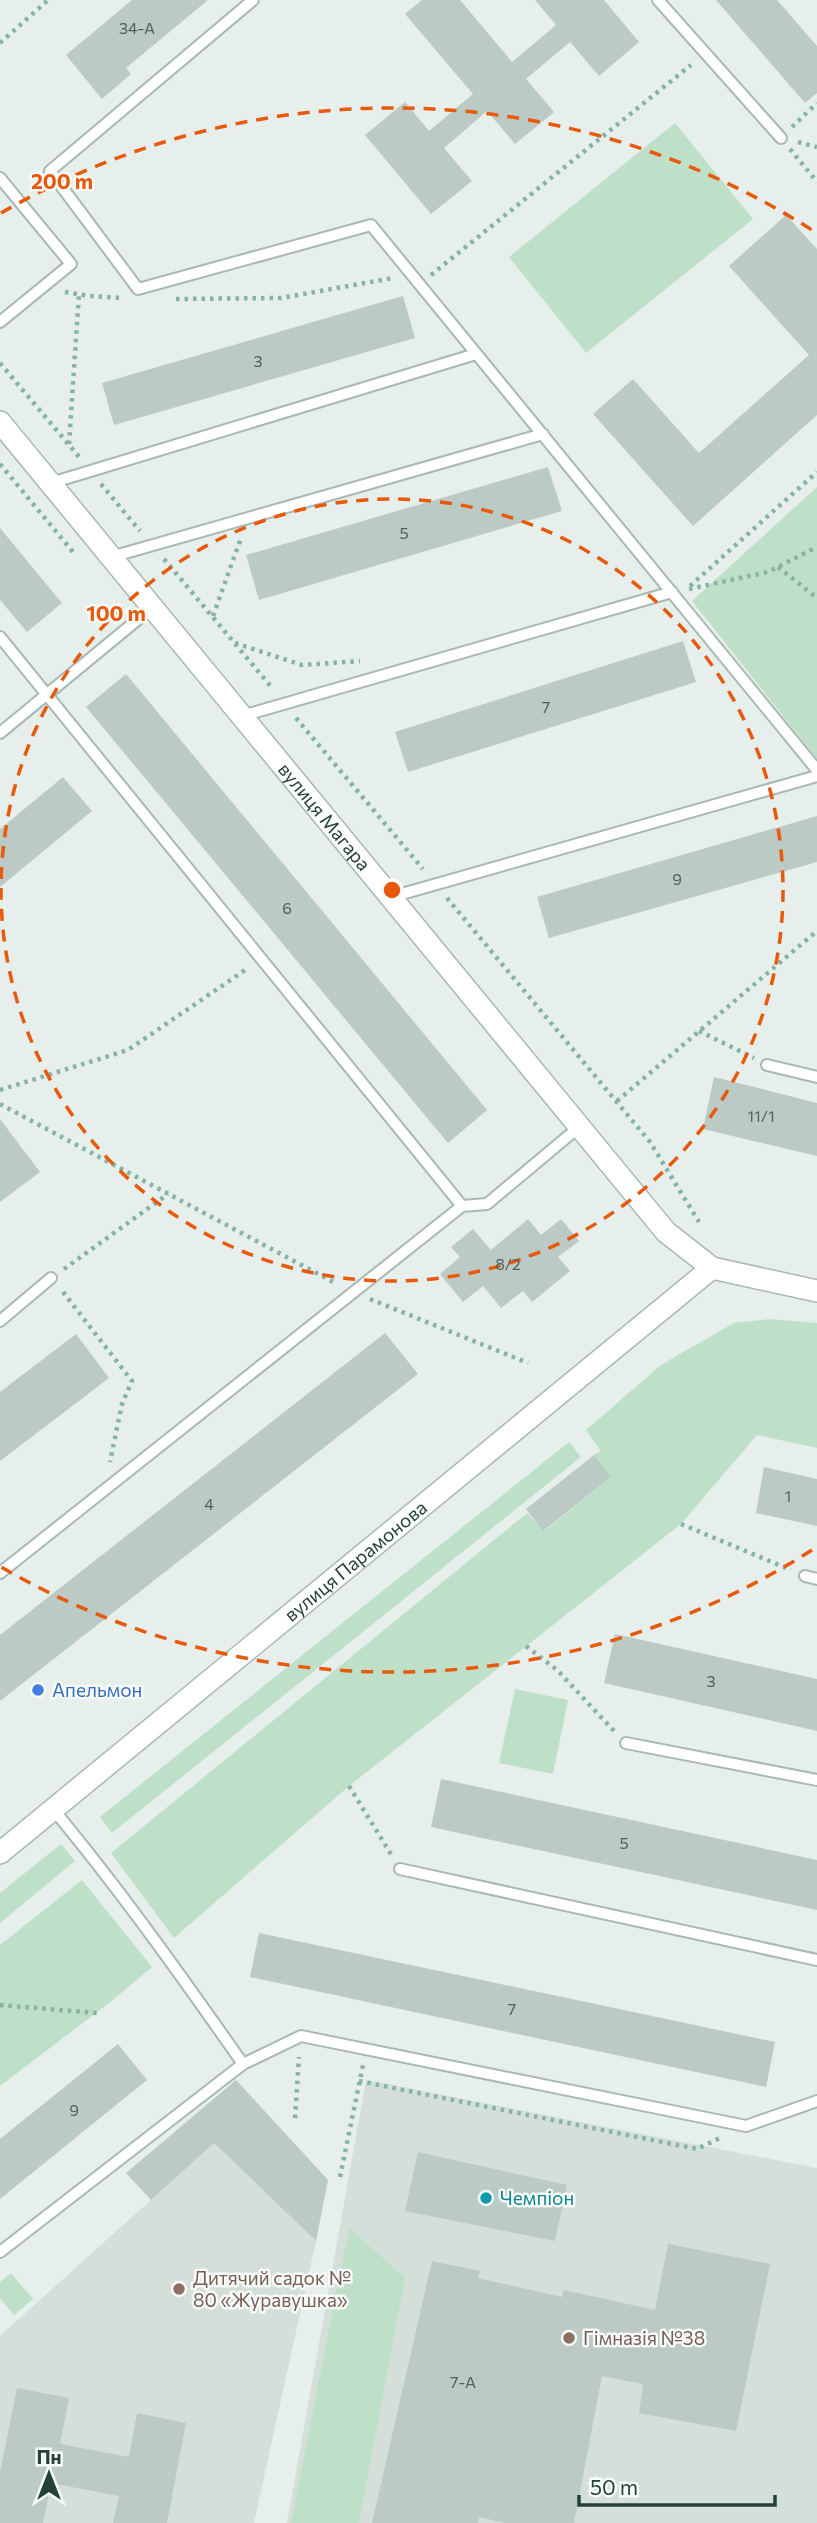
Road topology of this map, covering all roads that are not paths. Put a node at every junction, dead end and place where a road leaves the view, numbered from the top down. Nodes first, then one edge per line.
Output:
1 (253, 0) edge
2 (658, 0) edge
3 (781, 138) road end
4 (0, 178) edge
5 (0, 322) edge
6 (476, 354) junction
7 (0, 422) edge
8 (542, 435) junction
9 (51, 483) junction
10 (111, 557) junction
11 (672, 592) junction
12 (153, 607) junction
13 (0, 637) edge
14 (48, 695) junction
15 (242, 716) junction
16 (0, 733) edge
17 (817, 770) edge
18 (817, 776) edge
19 (391, 897) junction
20 (767, 1065) road end
21 (817, 1077) edge
22 (579, 1128) junction
23 (462, 1206) junction
24 (712, 1268) junction
25 (51, 1278) road end
26 (817, 1291) edge
27 (0, 1321) edge
28 (0, 1573) edge
29 (805, 1576) road end
30 (817, 1579) edge
31 (626, 1744) road end
32 (817, 1780) edge
33 (53, 1809) junction
34 (0, 1853) edge
35 (400, 1869) road end
36 (817, 1960) edge
37 (243, 2064) junction
38 (817, 2101) edge
39 (0, 2252) edge

1 - 6 lane
2 - 3 lane
4 - 5 lane
6 - 8 lane
6 - 9 lane
7 - 9 street, вулиця Магара
8 - 10 lane
8 - 11 lane
9 - 10 street, вулиця Магара
10 - 12 street, вулиця Магара
11 - 15 lane
11 - 17 lane
12 - 14 lane
12 - 15 street, вулиця Магара
13 - 14 lane
14 - 16 lane
14 - 23 lane
15 - 19 street, вулиця Магара
18 - 19 lane
19 - 22 street, вулиця Магара
20 - 21 lane
22 - 23 lane
22 - 24 street, вулиця Магара
23 - 28 lane
24 - 26 street
24 - 33 street, вулиця Парамонова
25 - 27 lane
29 - 30 lane
31 - 32 lane
33 - 34 street, вулиця Парамонова
33 - 37 lane
35 - 36 lane
37 - 38 lane
37 - 39 lane

